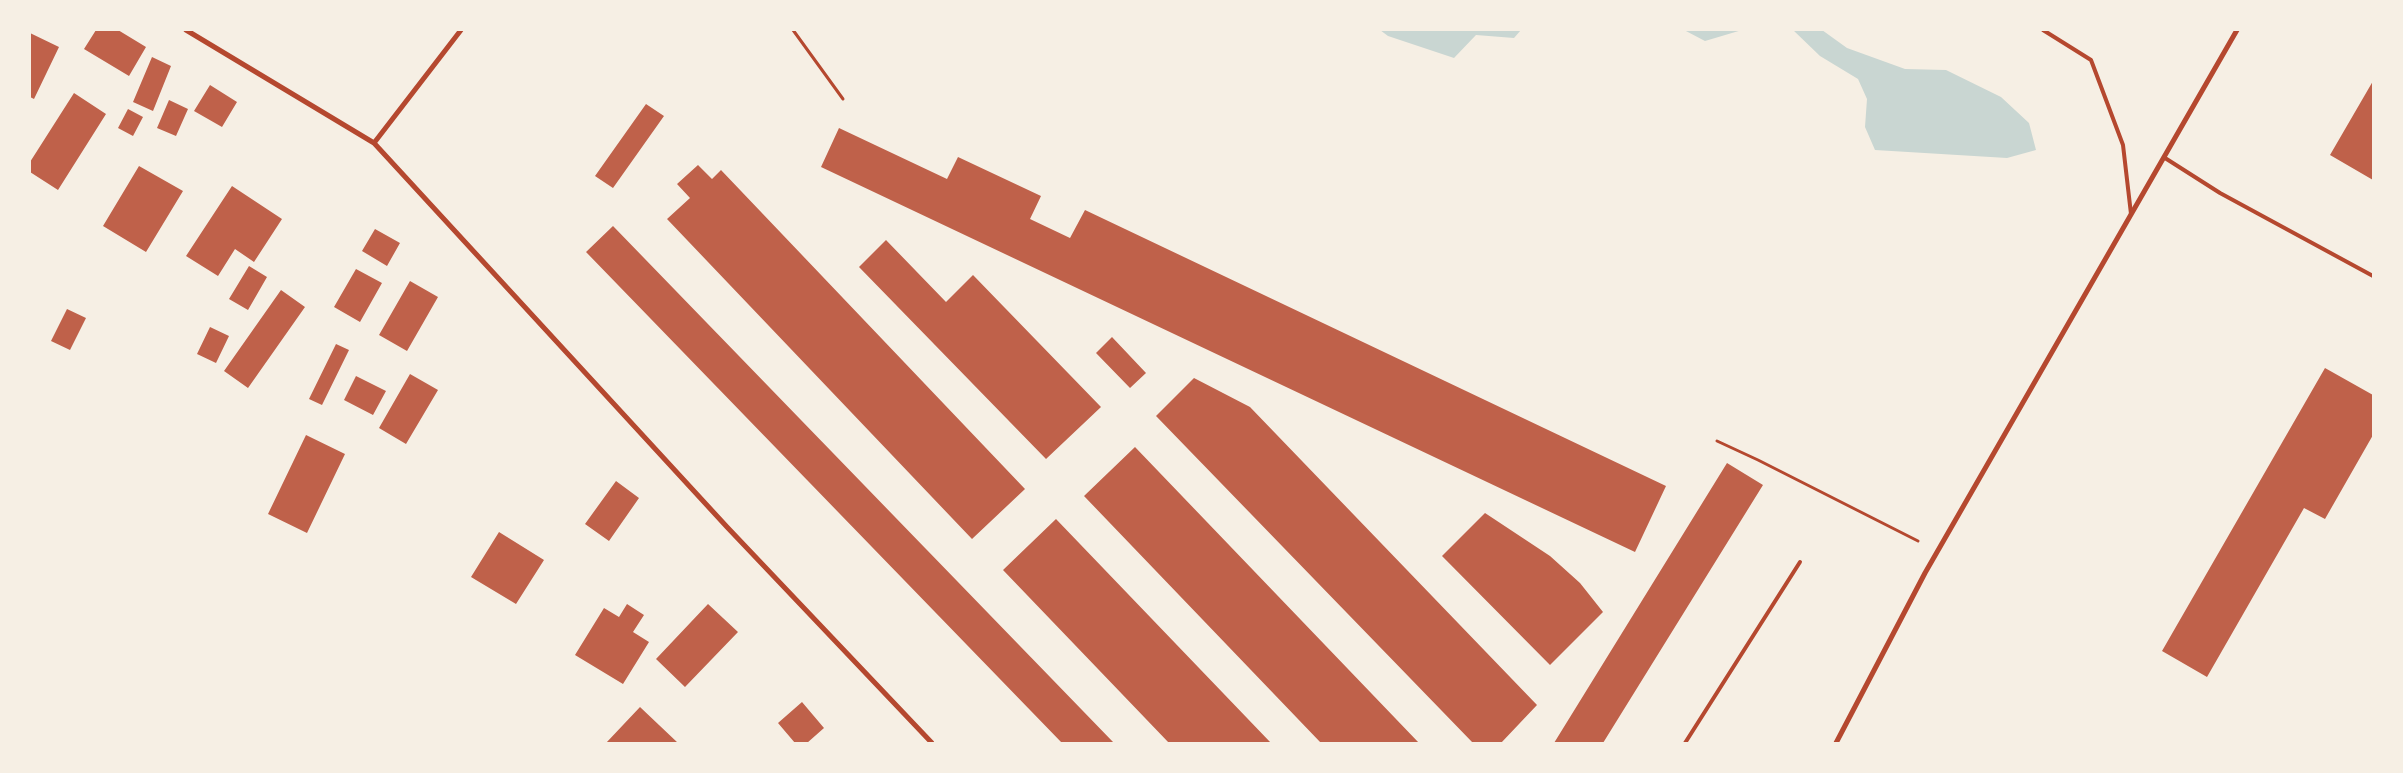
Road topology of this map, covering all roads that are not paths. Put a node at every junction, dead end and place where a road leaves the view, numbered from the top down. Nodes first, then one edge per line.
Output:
1 (186, 30) edge
2 (461, 30) edge
3 (2043, 30) edge
4 (2237, 30) edge
5 (374, 143) junction
6 (2165, 158) junction
7 (2131, 216) junction
8 (2373, 276) edge
9 (1800, 562) dead end
10 (932, 743) edge
11 (1685, 743) edge
12 (1836, 743) edge

1 - 5 street
2 - 5 street
3 - 7 lane
4 - 6 street
5 - 10 street
6 - 7 street
6 - 8 lane
7 - 12 street
9 - 11 lane

